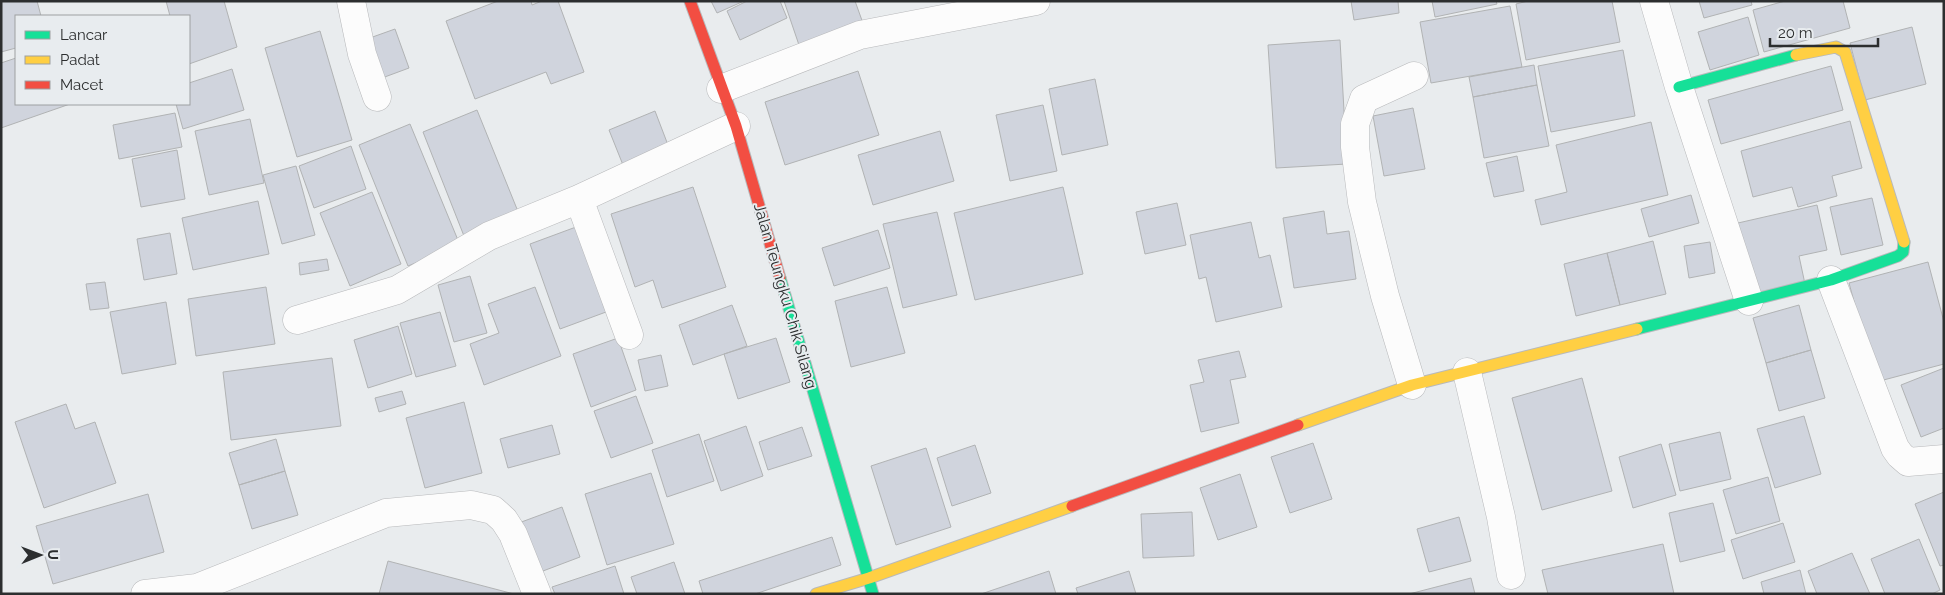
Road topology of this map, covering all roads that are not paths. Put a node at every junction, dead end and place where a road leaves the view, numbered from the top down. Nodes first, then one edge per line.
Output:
1 (351, 1) edge
2 (690, 1) edge
3 (1036, 1) edge
4 (1654, 1) edge
5 (1414, 76) dead end
6 (1679, 87) junction
7 (721, 89) junction
8 (377, 98) dead end
9 (736, 126) junction
10 (580, 199) junction
11 (1831, 280) junction
12 (1749, 300) junction
13 (297, 320) dead end
14 (630, 335) dead end
15 (1468, 372) junction
16 (1412, 385) junction
17 (1944, 459) edge
18 (1511, 575) dead end
19 (869, 578) junction
20 (145, 594) edge
21 (537, 594) edge
22 (816, 594) edge
23 (872, 594) edge

1 - 8 street
2 - 7 street, Jalan Teungku Chik Silang
3 - 7 street
4 - 6 street
5 - 16 street
6 - 11 street
6 - 12 street
7 - 9 street, Jalan Teungku Chik Silang
9 - 10 street
9 - 19 street, Jalan Teungku Chik Silang
10 - 13 street
10 - 14 street
11 - 12 street
11 - 17 street
12 - 15 street
15 - 16 street
15 - 18 street
16 - 19 street
19 - 22 street
19 - 23 street, Jalan Teungku Chik Silang
20 - 21 street

